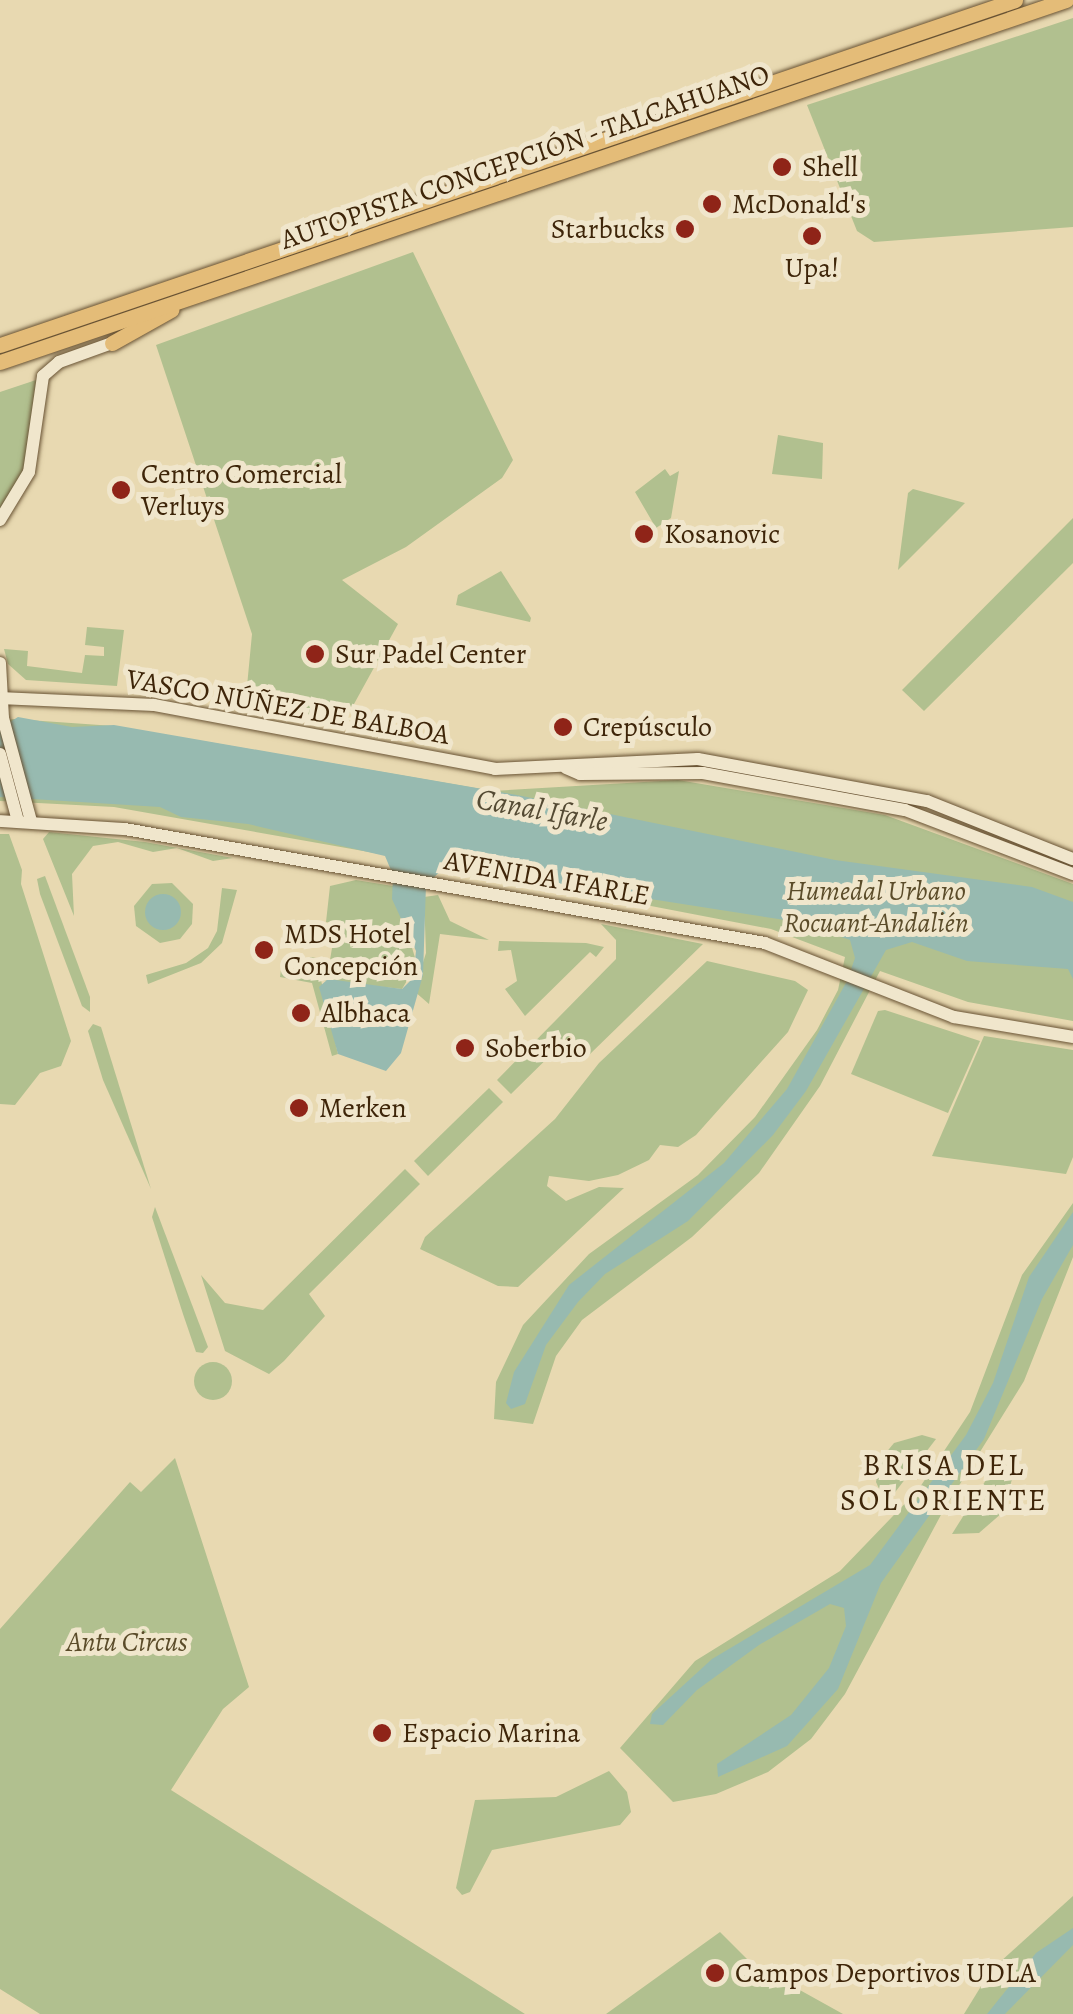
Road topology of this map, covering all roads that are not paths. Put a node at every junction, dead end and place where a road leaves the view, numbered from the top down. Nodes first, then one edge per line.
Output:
1 (1015, 0) edge
2 (1066, 0) edge
3 (201, 294) junction
4 (52, 327) junction
5 (0, 336) edge
6 (112, 342) joint
7 (0, 344) edge
8 (0, 362) edge
9 (0, 520) edge
10 (0, 663) edge
11 (2, 698) edge
12 (0, 754) edge
13 (566, 768) junction
14 (19, 801) junction
15 (25, 821) junction
16 (0, 822) edge
17 (1073, 860) edge
18 (1073, 874) edge
19 (1073, 1037) edge

1 - 4 main road, AUTOPISTA CONCEPCIÓN - TALCAHUANO
2 - 3 main road, AUTOPISTA CONCEPCIÓN - TALCAHUANO
3 - 6 main road
3 - 8 main road, AUTOPISTA CONCEPCIÓN - TALCAHUANO
4 - 5 main road
4 - 7 main road, AUTOPISTA CONCEPCIÓN - TALCAHUANO
6 - 9 street
10 - 11 street
11 - 13 street, VASCO NÚÑEZ DE BALBOA
11 - 14 street
12 - 14 street
13 - 17 street, VASCO NÚÑEZ DE BALBOA
13 - 18 street, VASCO NÚÑEZ DE BALBOA
14 - 15 street
15 - 16 street, AVENIDA IFARLE
15 - 19 street, AVENIDA IFARLE

